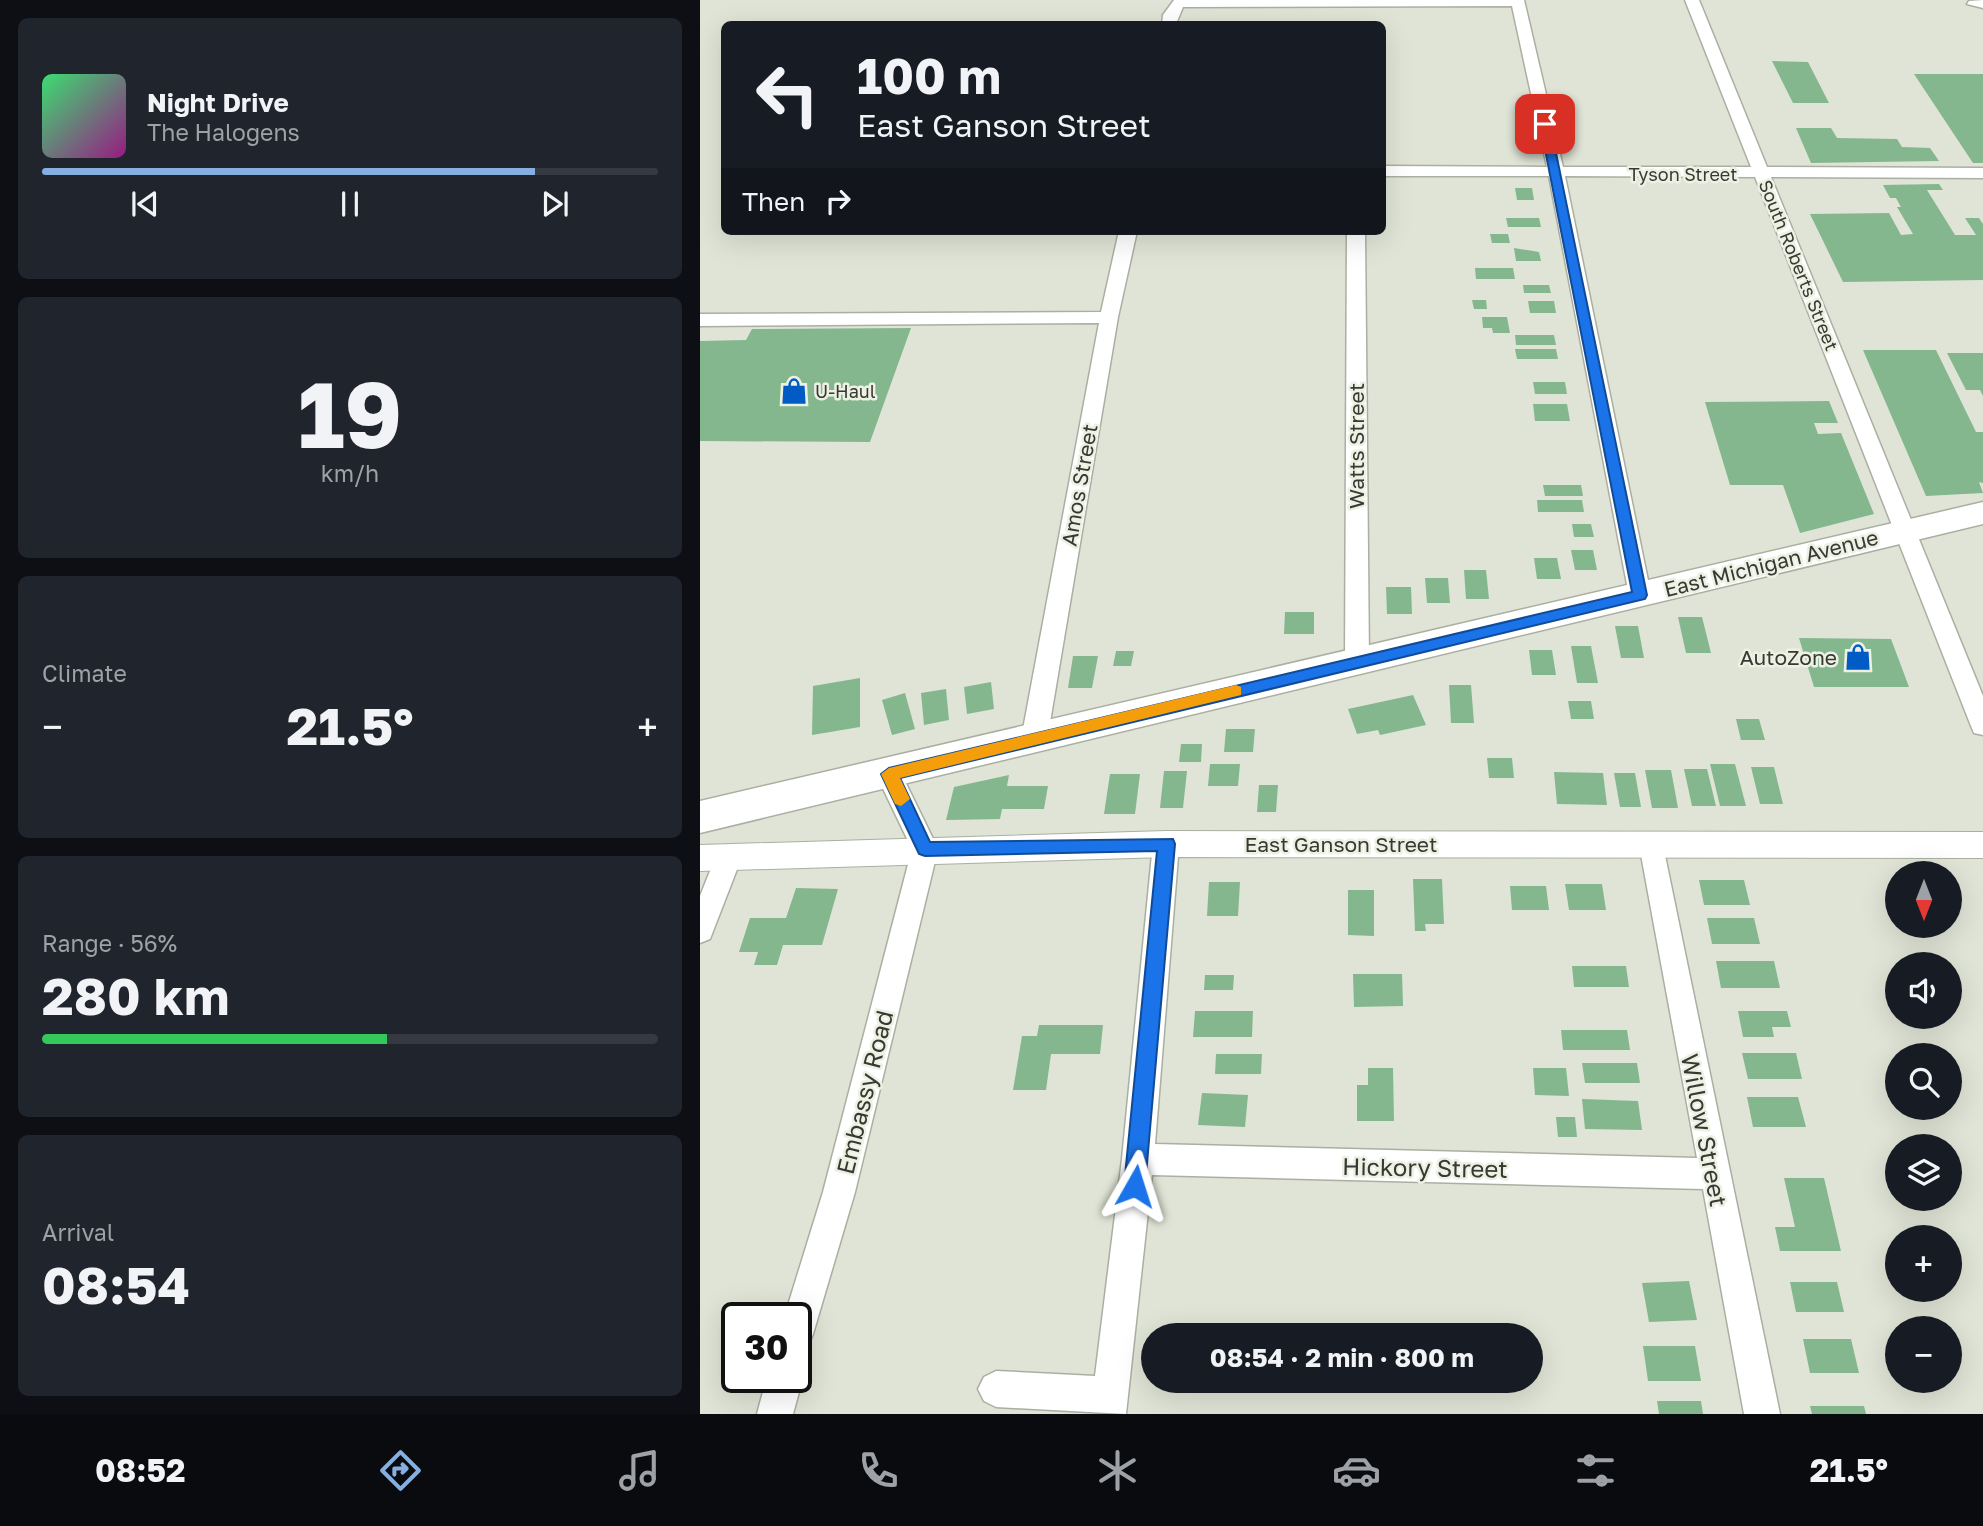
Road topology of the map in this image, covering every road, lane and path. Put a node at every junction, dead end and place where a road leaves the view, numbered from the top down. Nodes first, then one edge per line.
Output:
1 (1692, 0) edge
2 (1517, 1) edge
3 (1181, 2) edge
4 (1169, 21) edge
5 (1386, 171) edge
6 (1556, 173) junction
7 (1983, 173) edge
8 (1762, 174) junction
9 (1128, 235) edge
10 (1356, 235) edge
11 (1109, 317) junction
12 (700, 320) edge
13 (1983, 513) edge
14 (1906, 530) junction
15 (1640, 595) junction
16 (1357, 661) junction
17 (1983, 726) edge
18 (1034, 740) junction
19 (889, 774) junction
20 (700, 817) edge
21 (1166, 844) junction
22 (1652, 844) junction
23 (1983, 845) edge
24 (925, 849) junction
25 (714, 858) edge
26 (700, 931) edge
27 (1138, 1159) junction
28 (1713, 1174) junction
29 (806, 1302) edge
30 (996, 1390) dead end
31 (781, 1393) edge
32 (1109, 1404) edge
33 (775, 1414) edge
34 (1762, 1414) edge

1 - 8 street, South Roberts Street
2 - 3 street
2 - 6 street
3 - 4 street
5 - 6 street, Tyson Street
6 - 8 street, Tyson Street
6 - 15 street
7 - 8 street, Tyson Street
8 - 14 street, South Roberts Street
9 - 11 street, Amos Street
10 - 16 street, Watts Street
11 - 12 street
11 - 18 street, Amos Street
13 - 14 main road, East Michigan Avenue
14 - 15 main road, East Michigan Avenue
14 - 17 street, South Roberts Street
15 - 16 main road, East Michigan Avenue
16 - 18 main road, East Michigan Avenue
18 - 19 main road, East Michigan Avenue
19 - 20 main road, East Michigan Avenue
19 - 24 street
21 - 22 street, East Ganson Street
21 - 24 street, East Ganson Street
21 - 27 street
22 - 23 street, East Ganson Street
22 - 28 street, Willow Street
24 - 25 street, East Ganson Street
24 - 29 street, Embassy Road
25 - 26 street
27 - 28 street, Hickory Street
27 - 32 street
28 - 34 street, Willow Street
30 - 32 street
31 - 33 street

